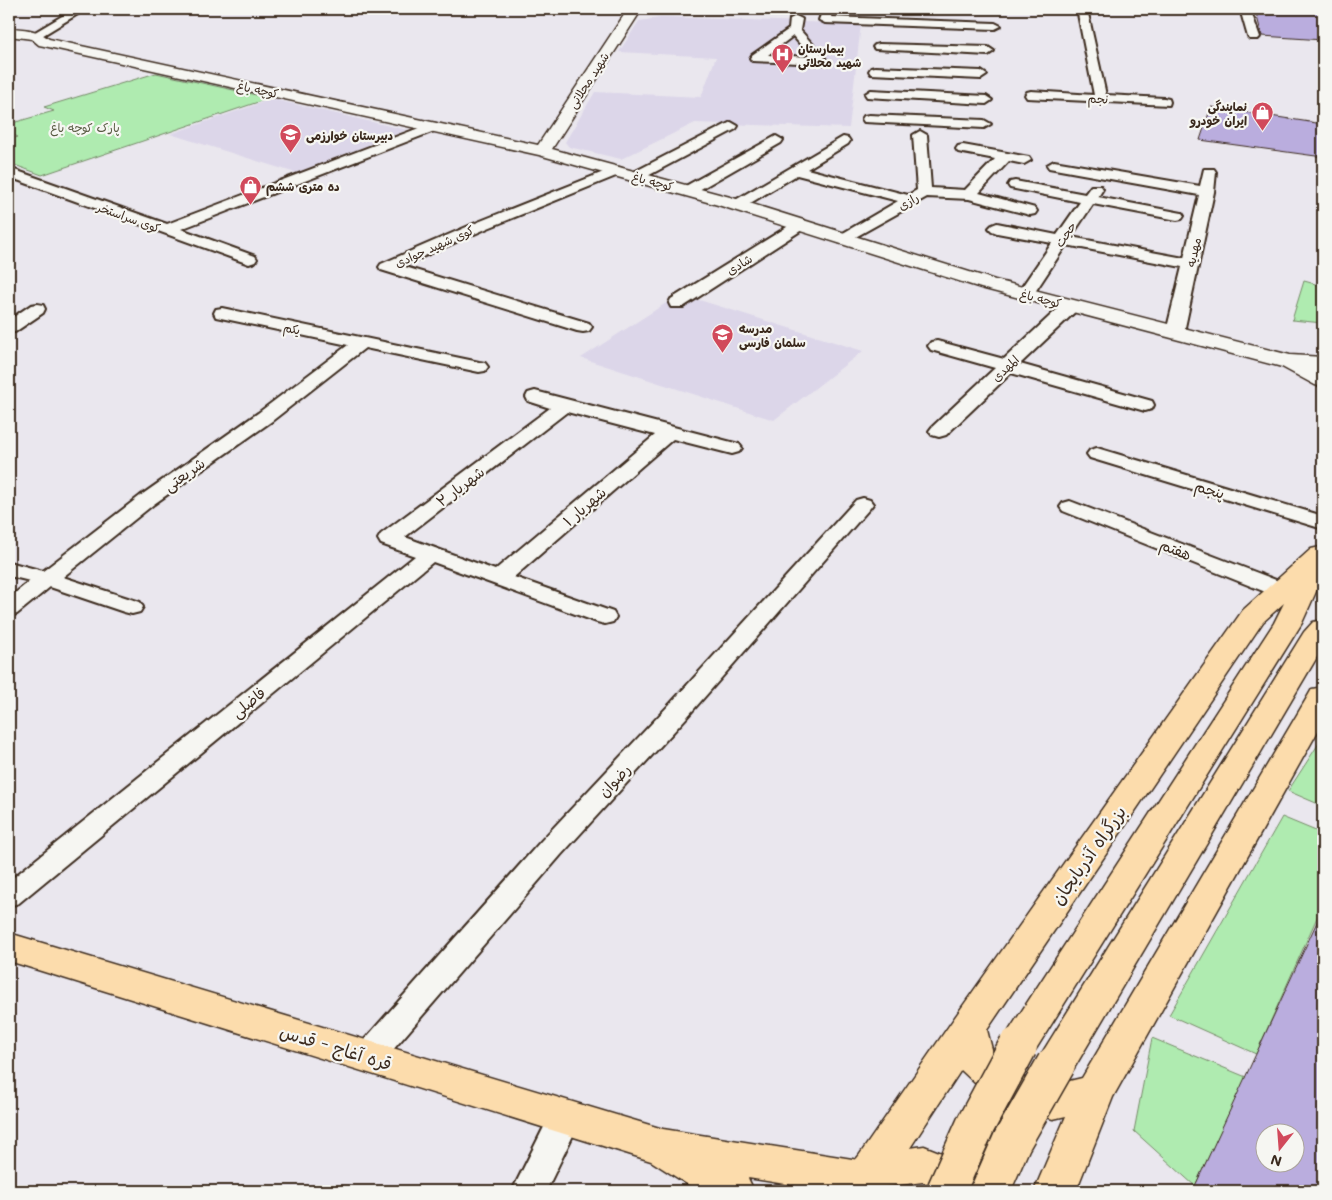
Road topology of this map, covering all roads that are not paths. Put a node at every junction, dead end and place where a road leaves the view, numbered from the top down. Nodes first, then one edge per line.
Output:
1 (81, 9) edge
2 (635, 9) edge
3 (1082, 9) edge
4 (1245, 9) edge
5 (826, 14) edge
6 (795, 24) joint
7 (995, 26) dead end
8 (9, 32) edge
9 (36, 35) junction
10 (923, 36) junction
11 (1254, 37) dead end
12 (879, 47) dead end
13 (988, 51) dead end
14 (875, 71) dead end
15 (922, 73) junction
16 (981, 75) dead end
17 (871, 94) dead end
18 (1031, 95) dead end
19 (921, 96) junction
20 (1101, 98) junction
21 (986, 100) dead end
22 (1164, 102) dead end
23 (869, 119) dead end
24 (984, 124) dead end
25 (731, 126) dead end
26 (432, 127) junction
27 (921, 128) junction
28 (776, 140) dead end
29 (843, 141) dead end
30 (963, 149) dead end
31 (542, 151) junction
32 (1005, 157) junction
33 (1024, 160) dead end
34 (1054, 166) dead end
35 (795, 170) junction
36 (616, 171) junction
37 (9, 172) edge
38 (1209, 172) dead end
39 (1106, 175) junction
40 (635, 176) junction
41 (1014, 185) dead end
42 (687, 191) junction
43 (924, 192) junction
44 (1207, 192) junction
45 (969, 195) junction
46 (1089, 199) junction
47 (910, 200) junction
48 (737, 205) junction
49 (1030, 211) dead end
50 (1178, 216) dead end
51 (800, 225) junction
52 (997, 228) dead end
53 (166, 230) junction
54 (843, 239) junction
55 (1061, 240) junction
56 (249, 259) dead end
57 (1190, 264) junction
58 (1025, 294) junction
59 (677, 303) dead end
60 (1071, 306) junction
61 (37, 309) dead end
62 (222, 313) dead end
63 (583, 327) dead end
64 (9, 328) edge
65 (1175, 332) junction
66 (362, 342) junction
67 (937, 346) dead end
68 (1290, 362) junction
69 (1323, 363) edge
70 (1008, 366) junction
71 (479, 367) dead end
72 (1323, 380) edge
73 (535, 397) dead end
74 (1145, 405) dead end
75 (564, 406) junction
76 (939, 430) dead end
77 (670, 432) junction
78 (732, 448) dead end
79 (1097, 454) dead end
80 (863, 504) dead end
81 (1070, 507) dead end
82 (1323, 523) edge
83 (1322, 553) edge
84 (430, 554) junction
85 (9, 569) edge
86 (47, 579) junction
87 (498, 580) junction
88 (1281, 590) junction
89 (132, 607) dead end
90 (9, 609) edge
91 (605, 618) dead end
92 (1323, 628) edge
93 (1323, 696) edge
94 (9, 896) edge
95 (9, 947) edge
96 (968, 1028) junction
97 (368, 1057) junction
98 (1094, 1092) junction
99 (566, 1117) junction
100 (663, 1147) junction
101 (864, 1180) edge
102 (529, 1191) edge
103 (733, 1191) edge
104 (946, 1191) edge
105 (990, 1191) edge
106 (1055, 1191) edge

1 - 9 street
2 - 31 main road, شهید محلاتی
3 - 20 street
4 - 11 street
5 - 10 street
6 - 6 street
7 - 10 street
8 - 9 main road, کوچه باغ
9 - 26 main road, کوچه باغ
10 - 12 street
10 - 13 street
10 - 15 street, رازی
14 - 15 street
15 - 16 street
15 - 19 street, رازی
17 - 19 street
18 - 20 street, نجم
19 - 21 street
19 - 27 street, رازی
20 - 22 street, نجم
23 - 27 street
24 - 27 street
25 - 40 street
26 - 31 main road, کوچه باغ
26 - 53 street
27 - 43 street, رازی
28 - 42 street
29 - 35 street
30 - 32 street
31 - 36 main road, کوچه باغ
32 - 33 street
32 - 45 street
34 - 39 street
35 - 47 street
35 - 48 street
36 - 40 main road, کوچه باغ
36 - 63 street, کوی شهید جوادی
37 - 53 street, کوی سراستخر
38 - 44 street, مهدیه
39 - 44 street
39 - 46 street, حجت
40 - 42 main road, کوچه باغ
41 - 46 street
42 - 48 main road, کوچه باغ
43 - 45 street
43 - 47 street, رازی
44 - 57 street, مهدیه
45 - 49 street
46 - 50 street
46 - 55 street, حجت
47 - 54 street, رازی
48 - 51 main road, کوچه باغ
51 - 54 main road, کوچه باغ
51 - 59 street, شادی
52 - 55 street
53 - 56 street, کوی سراستخر
54 - 58 main road, کوچه باغ
55 - 57 street
55 - 58 street, حجت
57 - 65 street, مهدیه
58 - 60 main road, کوچه باغ
60 - 65 main road, کوچه باغ
60 - 70 street, المهدی
61 - 64 street
62 - 66 street, یکم
65 - 68 main road, کوچه باغ
66 - 71 street, یکم
66 - 86 street, شریعتی
67 - 70 street
68 - 69 main road
68 - 72 main road
70 - 74 street
70 - 76 street, المهدی
73 - 75 street
75 - 77 street
75 - 84 street, شهریار ۲
77 - 78 street
77 - 87 street, شهریار ۱
79 - 82 street, پنجم
80 - 97 street, رضوان
81 - 88 street, هفتم
83 - 88 main road, بزرگراه آذربایجان
83 - 104 main road, بزرگراه آذربایجان, bridge
84 - 87 street
84 - 94 street, فاضلی
85 - 86 street
86 - 89 street
86 - 90 street, شریعتی
87 - 91 street
88 - 96 main road, بزرگراه آذربایجان
92 - 105 main road, bridge
93 - 98 main road
95 - 97 main road, قره آغاج - قدس
96 - 98 main road
96 - 101 main road, بزرگراه آذربایجان
97 - 99 main road, قره آغاج - قدس
98 - 106 main road
99 - 100 main road, قره آغاج - قدس
99 - 102 street
100 - 101 main road
100 - 103 main road
101 - 105 main road

